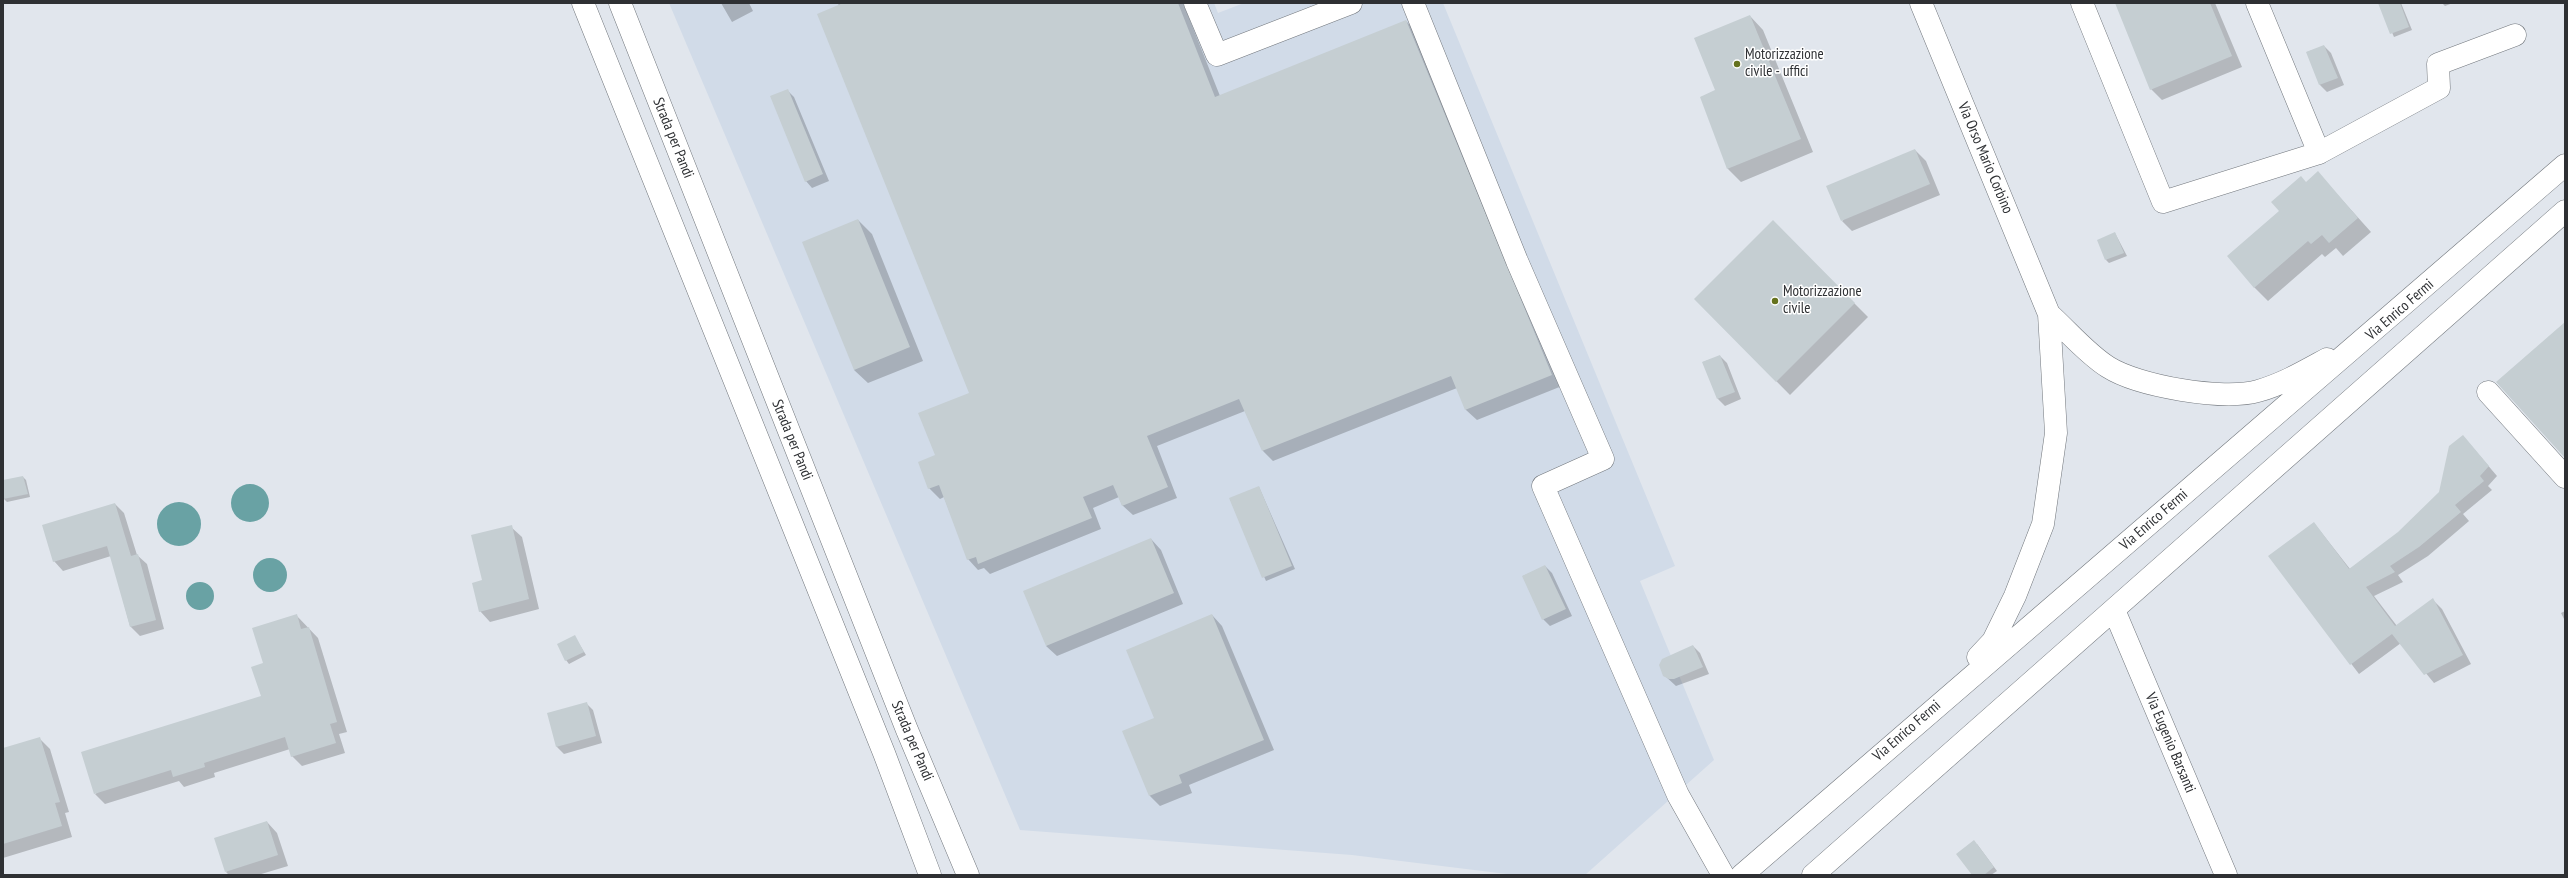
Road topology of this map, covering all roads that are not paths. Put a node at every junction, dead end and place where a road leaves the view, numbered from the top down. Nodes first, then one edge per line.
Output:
1 (583, 3) edge
2 (620, 3) edge
3 (1195, 3) edge
4 (1351, 3) edge
5 (1413, 3) edge
6 (1921, 3) edge
7 (2082, 3) edge
8 (2257, 3) edge
9 (2515, 35) dead end
10 (2319, 153) junction
11 (2565, 165) edge
12 (2565, 211) edge
13 (2048, 314) junction
14 (2370, 335) junction
15 (2488, 392) dead end
16 (2565, 477) edge
17 (2114, 610) junction
18 (1931, 710) junction
19 (930, 875) edge
20 (968, 875) edge
21 (1723, 875) edge
22 (1742, 875) edge
23 (1813, 875) edge
24 (2226, 875) edge

1 - 19 street, Strada per Pandi
2 - 20 street, Strada per Pandi
3 - 4 street
5 - 21 street
6 - 13 street, Via Orso Mario Corbino
7 - 10 street
8 - 10 street
9 - 10 street
11 - 14 street, Via Enrico Fermi
12 - 17 street
13 - 14 street
13 - 18 street
14 - 18 street, Via Enrico Fermi
15 - 16 street
17 - 23 street
17 - 24 street, Via Eugenio Barsanti
18 - 22 street, Via Enrico Fermi

